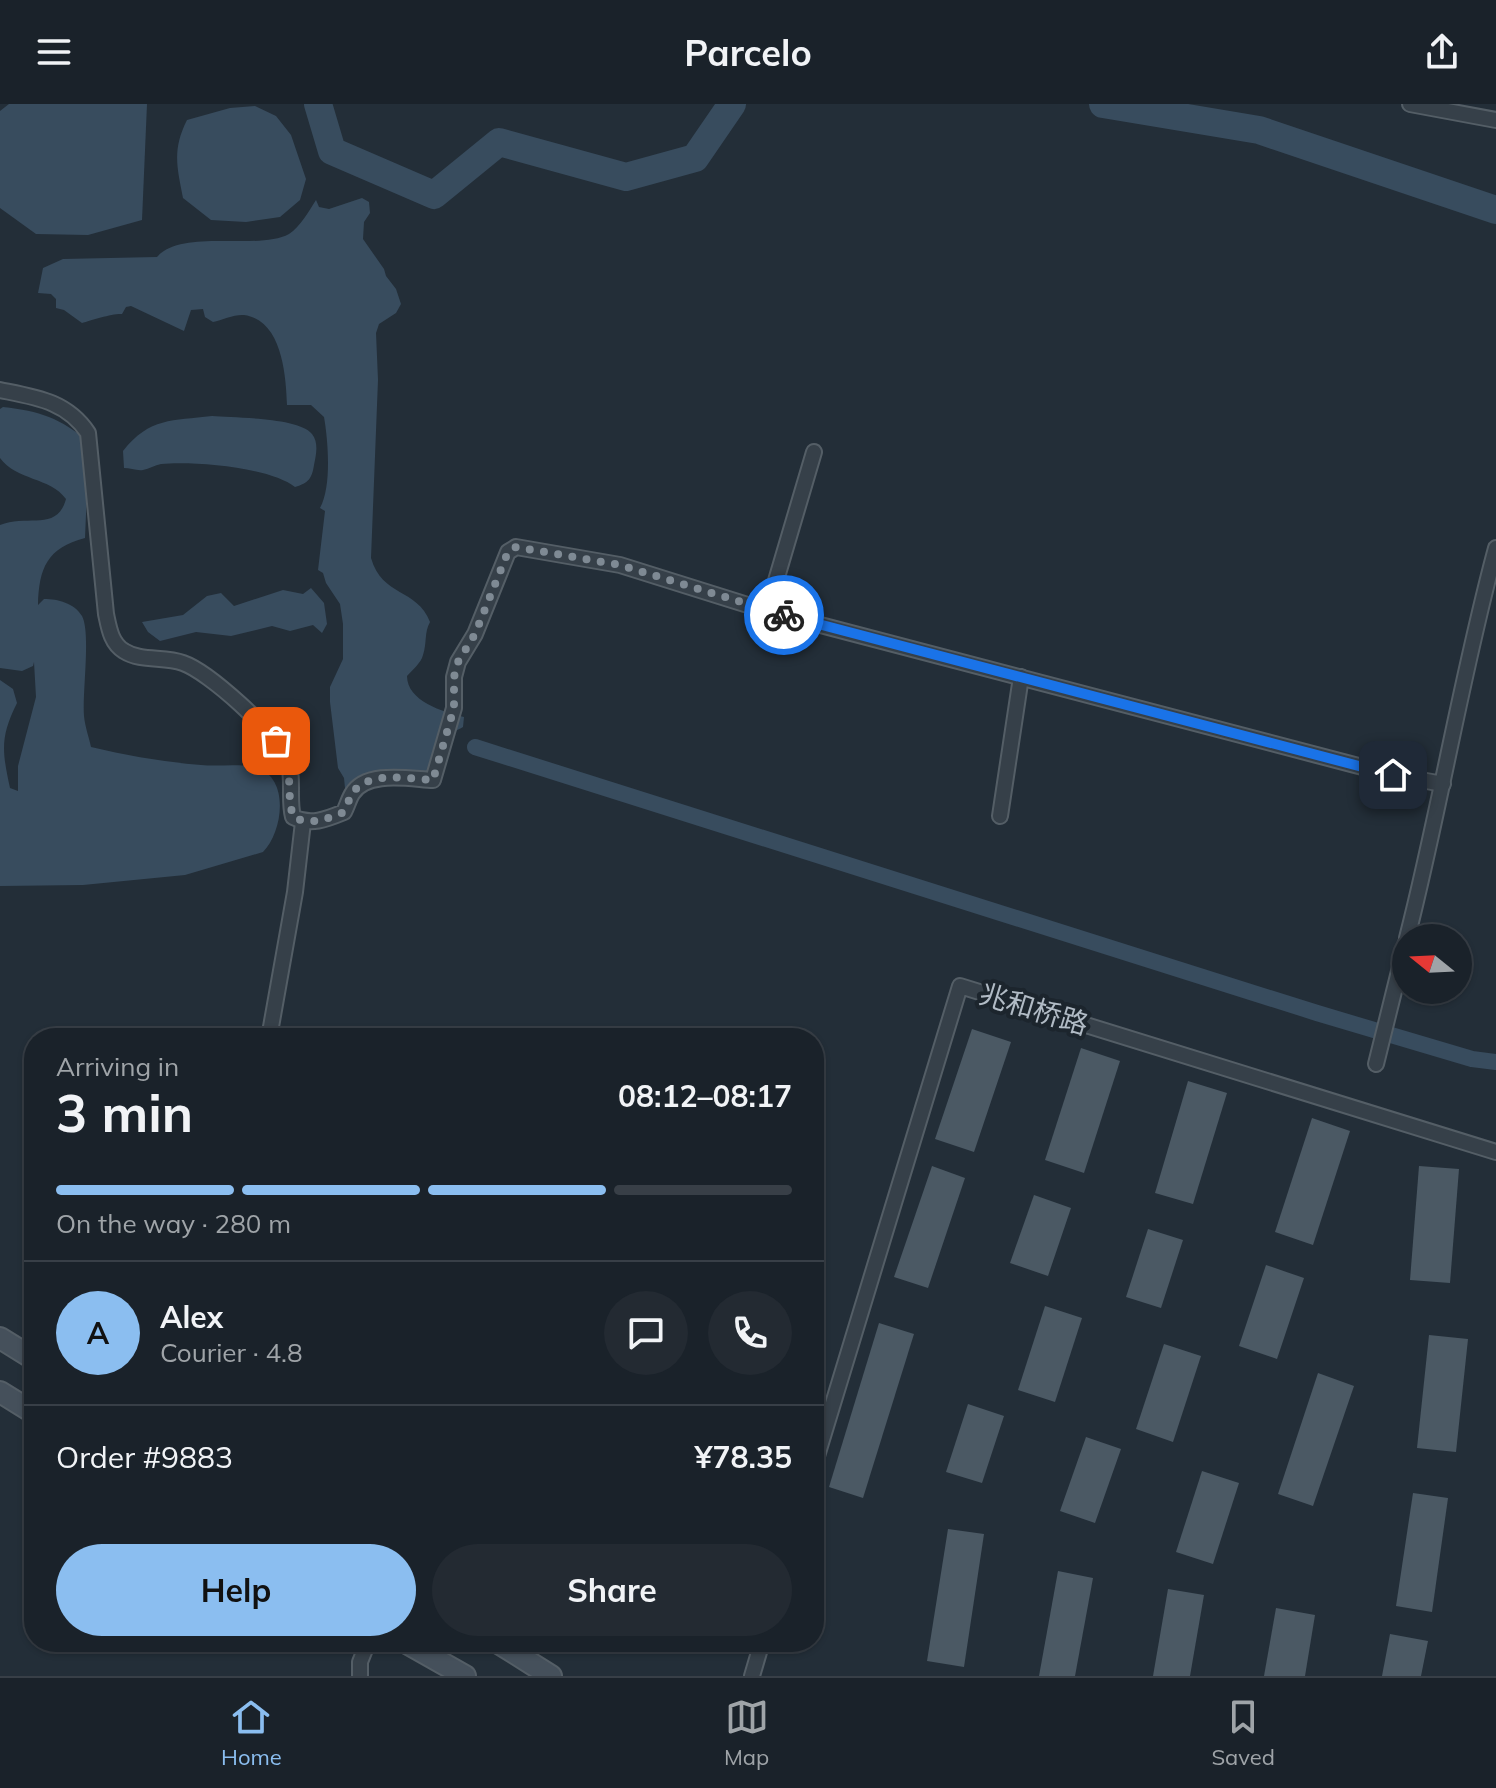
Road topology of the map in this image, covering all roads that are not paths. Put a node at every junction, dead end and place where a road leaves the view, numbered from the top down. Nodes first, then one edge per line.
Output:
1 (1410, 104) edge
2 (1496, 120) edge
3 (0, 390) edge
4 (814, 452) dead end
5 (1496, 548) edge
6 (767, 611) junction
7 (1021, 677) junction
8 (1443, 784) junction
9 (1000, 816) dead end
10 (303, 822) junction
11 (1411, 924) edge
12 (1392, 1001) edge
13 (271, 1028) edge
14 (1376, 1064) dead end
15 (1496, 1152) edge
16 (0, 1338) edge
17 (24, 1353) edge
18 (0, 1392) edge
19 (24, 1407) edge
20 (824, 1433) edge
21 (364, 1652) edge
22 (423, 1652) edge
23 (513, 1652) edge
24 (759, 1652) edge
25 (360, 1676) edge
26 (465, 1676) edge
27 (551, 1676) edge
28 (752, 1676) edge

1 - 2 street
3 - 10 street
4 - 6 street
5 - 8 street
6 - 7 street
6 - 10 street
7 - 8 street
7 - 9 street
8 - 11 street
10 - 13 street
12 - 14 street
15 - 20 street, 兆和桥路
16 - 17 main road
18 - 19 main road
21 - 25 street
22 - 26 main road
23 - 27 main road
24 - 28 street

